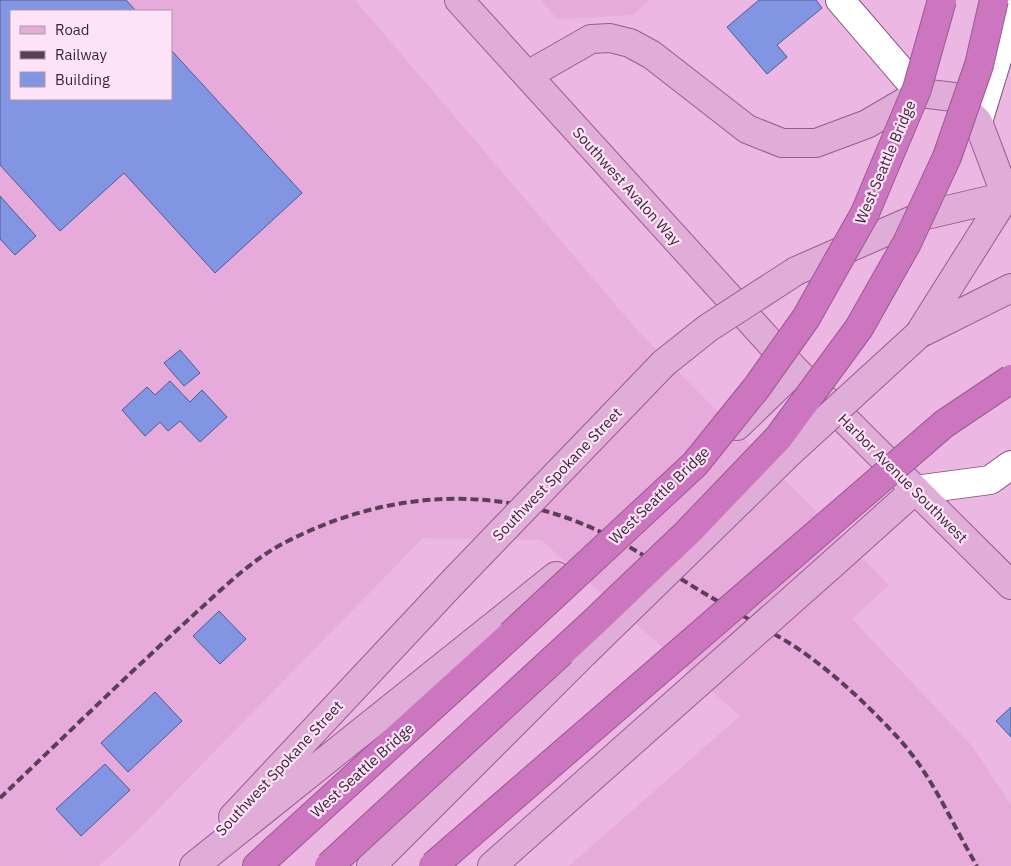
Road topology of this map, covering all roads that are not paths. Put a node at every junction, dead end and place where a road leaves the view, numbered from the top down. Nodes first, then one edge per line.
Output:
1 (459, 0) edge
2 (840, 0) edge
3 (942, 0) edge
4 (994, 0) edge
5 (1011, 14) edge
6 (528, 75) junction
7 (920, 92) junction
8 (978, 122) junction
9 (1010, 197) edge
10 (1011, 288) edge
11 (920, 334) junction
12 (795, 370) junction
13 (1011, 379) edge
14 (1011, 465) edge
15 (915, 490) junction
16 (1011, 585) edge
17 (187, 866) edge
18 (194, 866) edge
19 (257, 866) edge
20 (329, 866) edge
21 (371, 866) edge
22 (433, 866) edge
23 (492, 866) edge

1 - 6 main road, Southwest Avalon Way
2 - 7 street
3 - 19 highway, West Seattle Bridge, bridge
4 - 20 highway, bridge
5 - 8 street
6 - 7 main road
6 - 12 main road, Southwest Avalon Way
7 - 8 main road
8 - 9 main road
9 - 11 main road
9 - 17 main road, Southwest Spokane Street, bridge
10 - 11 main road
11 - 21 main road, bridge
12 - 15 main road, Harbor Avenue Southwest
12 - 18 main road, bridge
13 - 22 highway, bridge
14 - 15 street
15 - 16 main road, Harbor Avenue Southwest
15 - 23 main road, bridge

